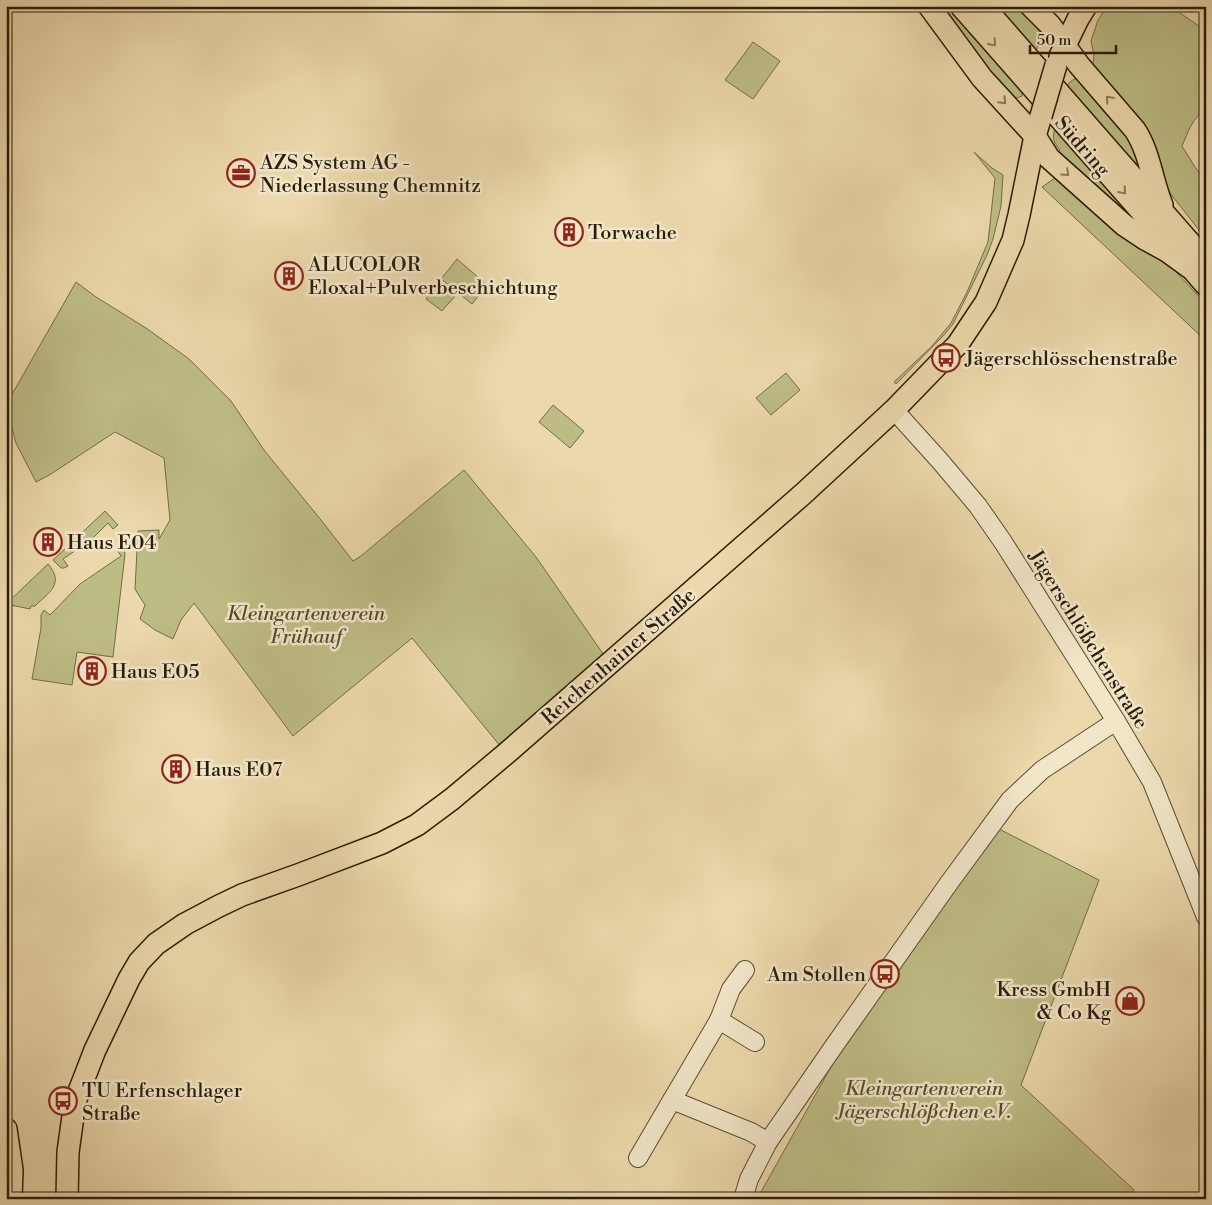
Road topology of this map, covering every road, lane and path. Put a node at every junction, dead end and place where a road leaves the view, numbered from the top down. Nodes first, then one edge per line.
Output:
1 (928, 6) edge
2 (961, 6) edge
3 (983, 6) edge
4 (1031, 6) edge
5 (1086, 6) edge
6 (1065, 46) junction
7 (1035, 136) junction
8 (1167, 216) junction
9 (1197, 264) edge
10 (1206, 286) edge
11 (894, 410) junction
12 (1116, 721) junction
13 (1206, 916) edge
14 (745, 970) dead end
15 (719, 1020) junction
16 (754, 1042) dead end
17 (672, 1100) junction
18 (6, 1129) edge
19 (768, 1142) junction
20 (638, 1158) dead end
21 (12, 1199) edge
22 (67, 1199) edge
23 (742, 1199) edge

1 -> 7 main road
2 -> 9 main road, Südring
3 - 8 main road, Südring
4 - 6 main road
5 - 6 main road, Reichenhainer Straße
6 - 7 main road, Reichenhainer Straße, bridge
8 -> 6 main road
7 -> 9 main road
7 - 11 main road, Reichenhainer Straße
8 - 9 main road, Südring
9 - 10 main road, Südring
11 - 12 street, Jägerschlößchenstraße
11 - 22 main road, Reichenhainer Straße
12 - 13 street, Jägerschlößchenstraße
12 - 19 street
14 - 15 street
15 - 16 street
15 - 17 street
17 - 19 street
17 - 20 street
18 - 21 main road
19 - 23 street

